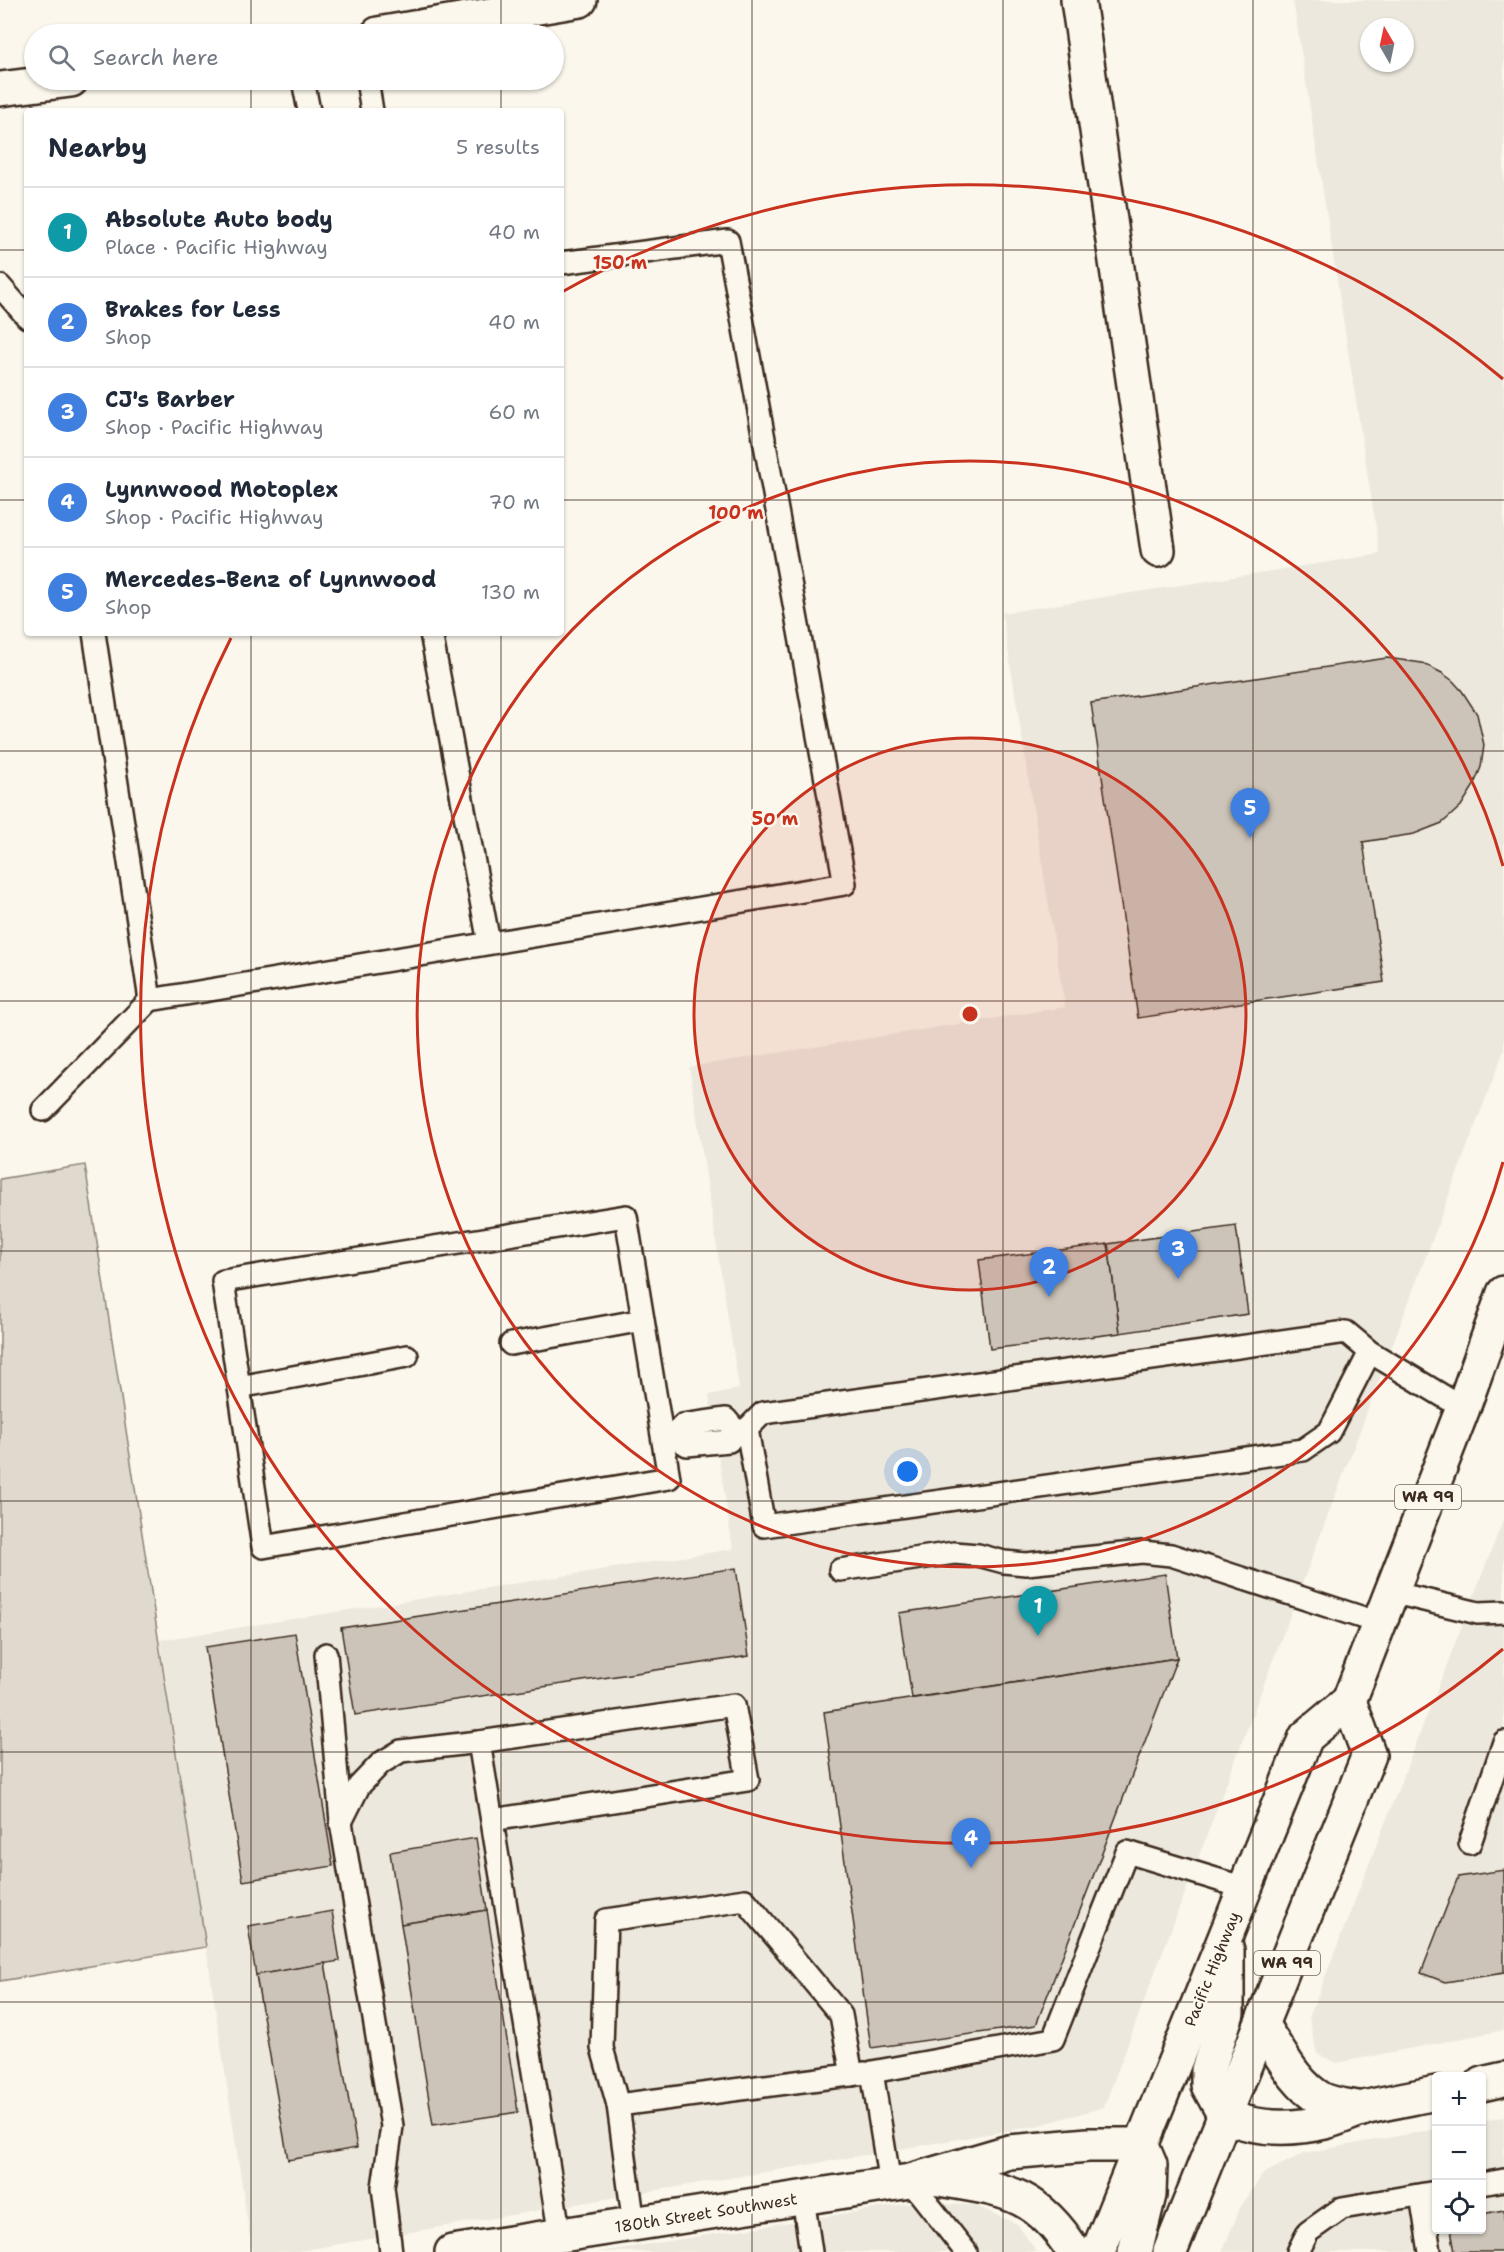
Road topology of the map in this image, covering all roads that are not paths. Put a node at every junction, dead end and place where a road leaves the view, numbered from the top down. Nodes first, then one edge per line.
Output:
1 (580, 0) edge
2 (1078, 0) edge
3 (512, 5) edge
4 (424, 24) edge
5 (24, 86) edge
6 (0, 89) edge
7 (305, 90) edge
8 (369, 90) edge
9 (308, 108) edge
10 (372, 108) edge
11 (564, 263) edge
12 (0, 286) edge
13 (24, 314) edge
14 (1158, 550) dead end
15 (94, 636) edge
16 (432, 636) edge
17 (489, 943) junction
18 (150, 1000) junction
19 (43, 1110) dead end
20 (1503, 1298) edge
21 (643, 1320) junction
22 (511, 1344) dead end
23 (1370, 1352) junction
24 (407, 1356) dead end
25 (239, 1387) junction
26 (1463, 1408) junction
27 (741, 1430) junction
28 (668, 1438) junction
29 (840, 1570) dead end
30 (1390, 1592) junction
31 (1504, 1612) edge
32 (1379, 1623) junction
33 (326, 1654) dead end
34 (1349, 1701) junction
35 (479, 1742) junction
36 (1504, 1742) edge
37 (492, 1820) junction
38 (341, 1822) junction
39 (1470, 1843) dead end
40 (1245, 1888) junction
41 (1226, 1933) junction
42 (1262, 2026) junction
43 (862, 2074) junction
44 (1504, 2079) edge
45 (1486, 2083) edge
46 (1432, 2094) edge
47 (618, 2105) junction
48 (1362, 2109) junction
49 (1225, 2116) junction
50 (1142, 2145) junction
51 (908, 2180) junction
52 (1504, 2180) edge
53 (1486, 2183) edge
54 (1429, 2193) edge
55 (803, 2198) junction
56 (634, 2225) junction
57 (560, 2236) junction
58 (391, 2252) edge
59 (452, 2252) edge
60 (811, 2252) edge
61 (966, 2252) edge
62 (1074, 2252) edge
63 (1098, 2252) edge
64 (1135, 2252) edge
65 (1170, 2252) edge
66 (1298, 2252) edge
67 (1430, 2252) edge

1 - 3 main road
2 - 14 main road
3 - 4 main road
5 - 6 main road
7 - 9 lane
8 - 10 lane
11 - 17 lane
12 - 13 lane
15 - 18 lane
16 - 17 lane
17 - 18 lane
18 - 19 lane
20 - 26 main road, Pacific Highway / WA 99
21 - 22 lane
21 - 25 lane
21 - 28 lane
23 - 26 lane
23 - 27 lane
23 - 27 lane
24 - 25 lane
25 - 28 lane
26 - 30 main road, Pacific Highway / WA 99
27 - 28 lane
29 - 32 lane
30 - 31 lane
30 - 32 main road, Pacific Highway / WA 99
32 - 34 main road, Pacific Highway / WA 99
33 - 38 lane
34 - 40 main road, Pacific Highway / WA 99
34 - 42 main road, WA 99
35 - 37 lane
35 - 37 lane
35 - 38 lane
36 - 39 lane
37 - 57 lane
38 - 58 lane
40 - 41 main road, Pacific Highway / WA 99
40 - 43 lane
41 - 49 main road
41 - 50 main road, Pacific Highway / WA 99
42 - 48 main road
42 - 49 main road, WA 99
43 - 47 lane
43 - 47 lane
43 - 51 lane
44 - 45 main road
46 - 48 main road
47 - 56 lane
48 - 49 main road
49 - 65 main road, WA 99
50 - 51 main road
50 - 63 main road, Pacific Highway / WA 99
50 - 64 main road
51 - 55 main road, 180th Street Southwest
51 - 61 lane
51 - 62 main road
52 - 53 lane
54 - 66 lane
54 - 67 lane
55 - 56 main road, 180th Street Southwest
55 - 60 lane
56 - 57 main road, 180th Street Southwest
57 - 59 main road, 180th Street Southwest

